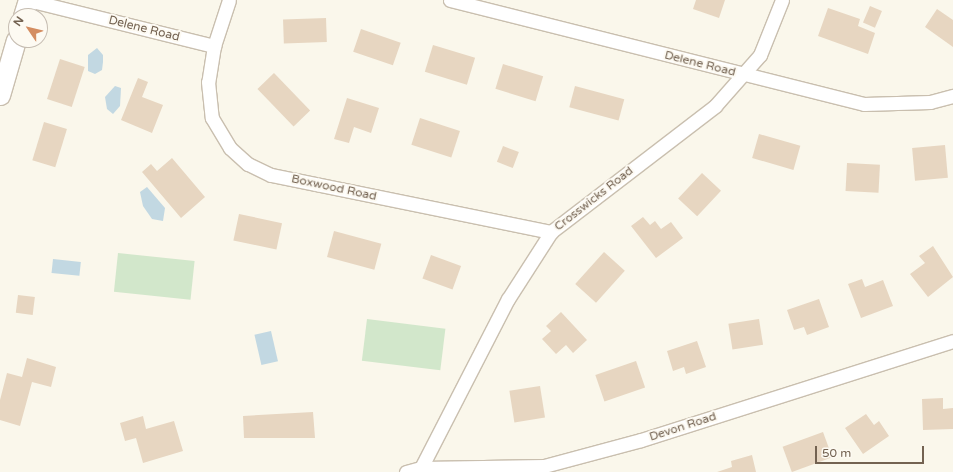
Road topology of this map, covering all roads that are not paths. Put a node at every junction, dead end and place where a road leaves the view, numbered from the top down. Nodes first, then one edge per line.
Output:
1 (28, 0) edge
2 (230, 0) edge
3 (450, 0) edge
4 (782, 0) edge
5 (214, 46) junction
6 (14, 48) edge
7 (743, 75) junction
8 (0, 95) edge
9 (953, 96) edge
10 (551, 232) junction
11 (953, 341) edge
12 (422, 470) edge
13 (406, 472) edge

1 - 5 street, Delene Road
2 - 5 street
3 - 7 street, Delene Road
4 - 7 street, Crosswicks Road
5 - 10 street, Boxwood Road
6 - 8 street
7 - 9 street, Delene Road
7 - 10 street, Crosswicks Road
10 - 12 street, Crosswicks Road
11 - 12 street, Devon Road
12 - 13 street, Devon Road

